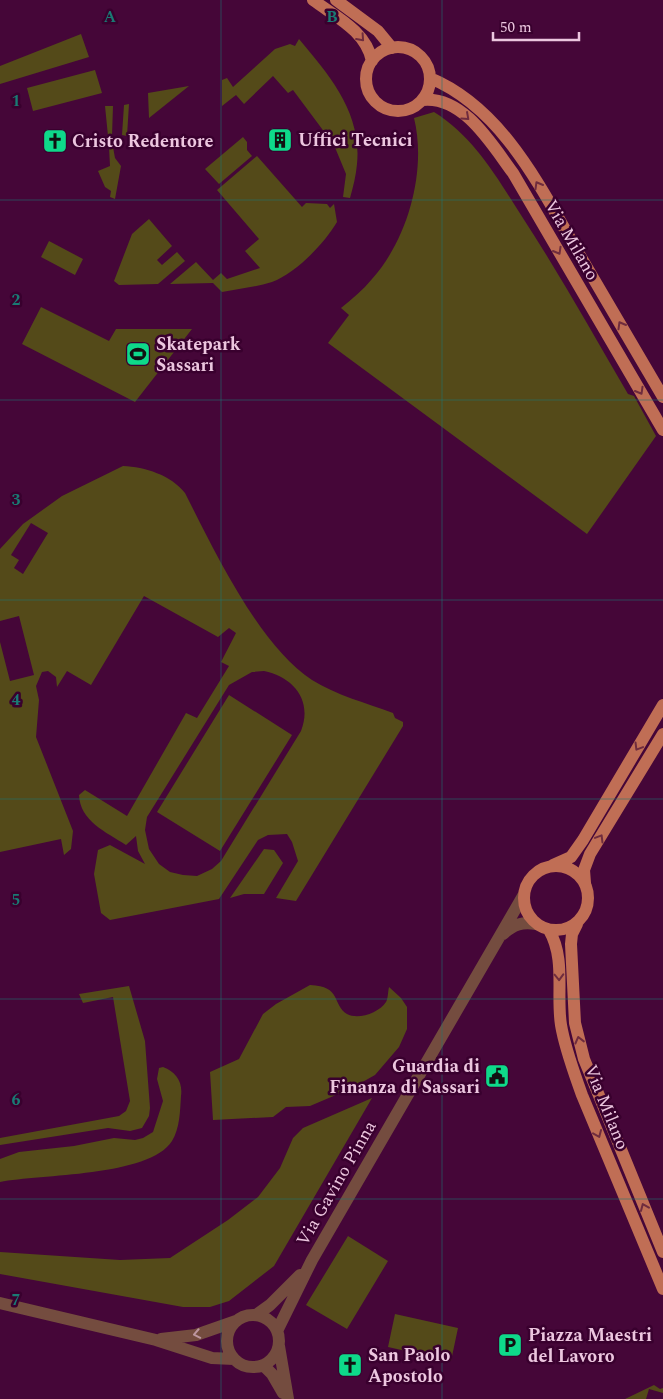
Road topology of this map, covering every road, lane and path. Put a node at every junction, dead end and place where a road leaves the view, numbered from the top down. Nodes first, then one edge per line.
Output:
1 (313, 0) edge
2 (336, 0) edge
3 (392, 48) junction
4 (372, 61) junction
5 (430, 78) junction
6 (423, 100) junction
7 (663, 397) edge
8 (663, 430) edge
9 (663, 706) edge
10 (663, 734) edge
11 (548, 866) junction
12 (585, 883) junction
13 (523, 896) junction
14 (536, 924) junction
15 (577, 924) junction
16 (549, 930) junction
17 (499, 940) junction
18 (663, 1252) edge
19 (310, 1264) junction
20 (663, 1289) edge
21 (0, 1303) edge
22 (256, 1315) junction
23 (236, 1321) junction
24 (277, 1331) junction
25 (156, 1340) junction
26 (279, 1346) junction
27 (234, 1359) junction
28 (263, 1365) junction
29 (287, 1399) edge

1 -> 4 main road
2 - 3 main road
3 - 4 main road
3 - 5 main road
4 - 6 main road
5 - 6 main road
7 -> 5 main road, Via Milano
6 -> 8 main road, Via Milano
9 -> 11 main road
12 -> 10 main road
11 - 12 main road
11 - 13 main road
12 - 15 main road
13 - 14 main road
13 - 17 street, Via Gavino Pinna
14 - 16 main road
14 - 17 street, Via Gavino Pinna
15 - 16 main road
18 -> 15 main road, Via Milano
16 -> 20 main road, Via Milano
17 - 19 street, Via Gavino Pinna
19 - 22 street, Via Gavino Pinna
19 - 24 street, Via Gavino Pinna
21 - 25 street
22 - 23 street
22 - 24 street
23 -> 25 street
23 - 27 street
24 - 26 street
25 - 27 street
26 - 28 street
26 - 29 street
27 - 28 street
28 - 29 street

